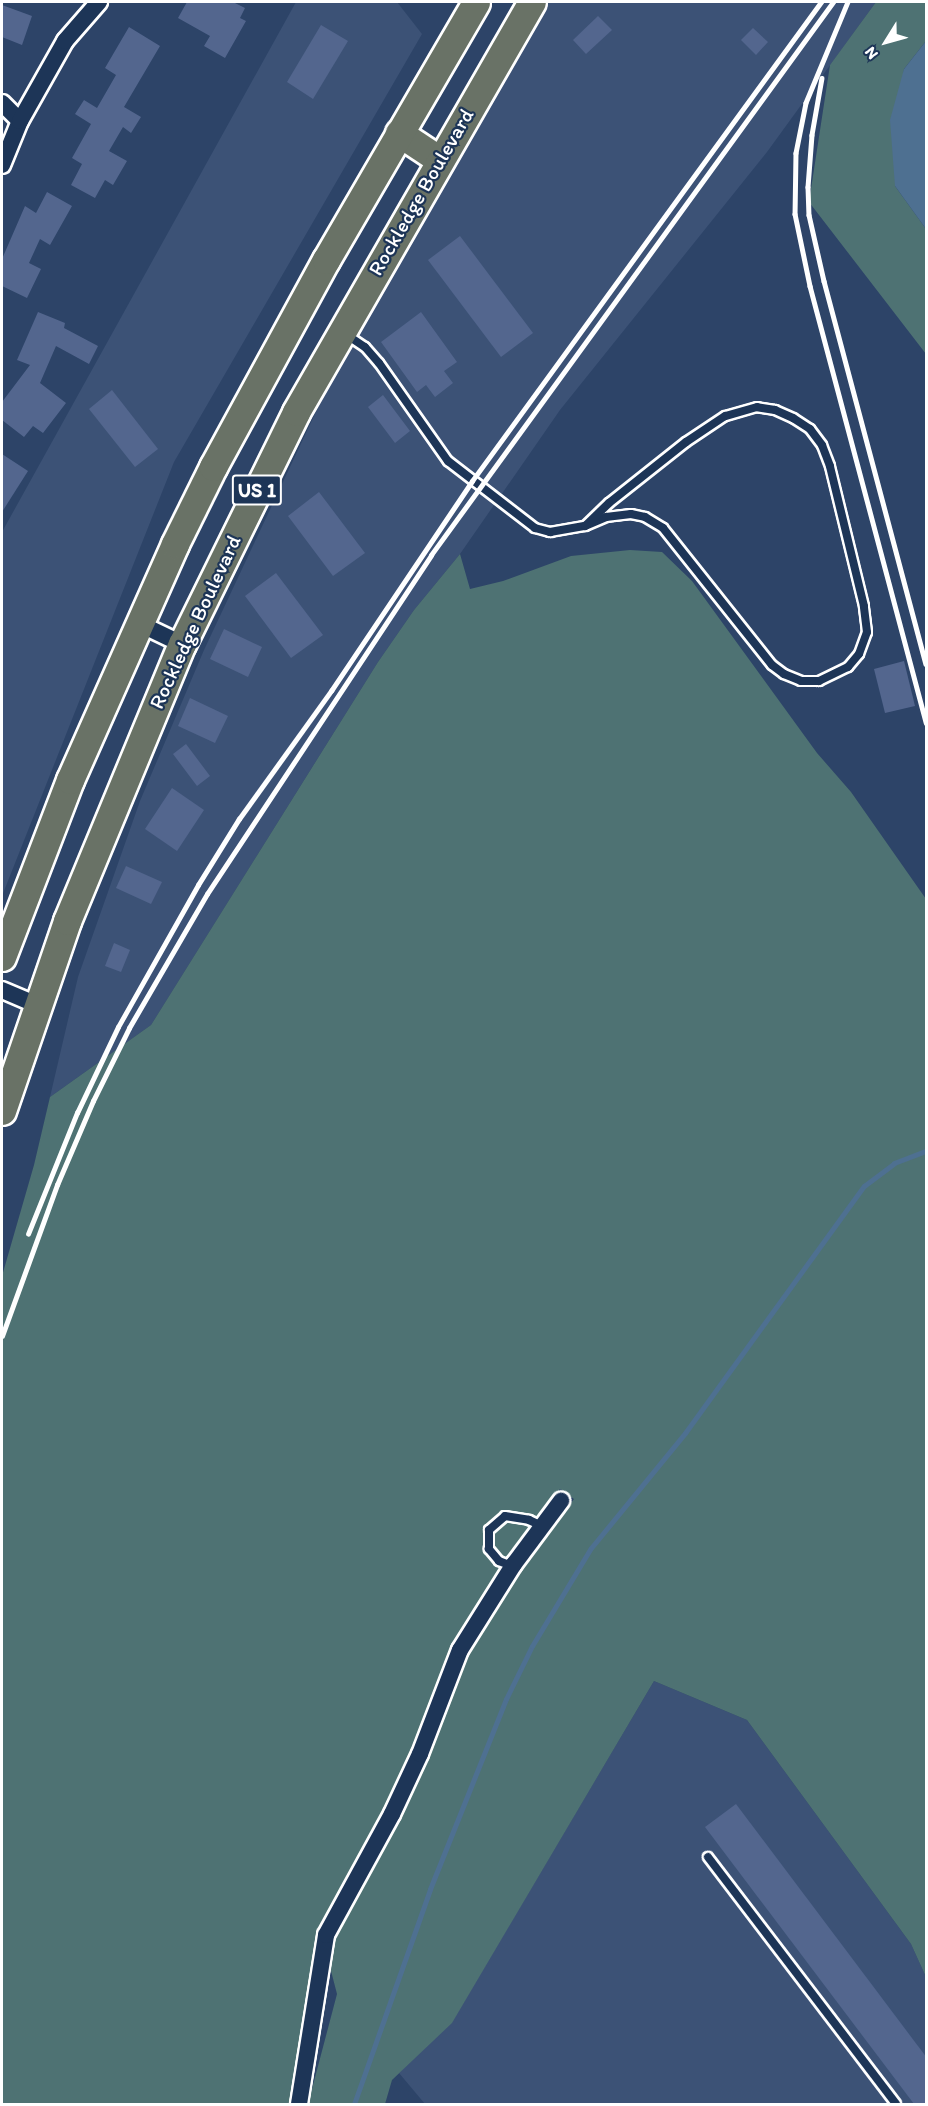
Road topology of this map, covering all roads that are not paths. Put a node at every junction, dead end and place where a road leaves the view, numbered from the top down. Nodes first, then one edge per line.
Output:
1 (99, 2) edge
2 (476, 2) edge
3 (532, 2) edge
4 (2, 103) edge
5 (20, 121) junction
6 (399, 133) junction
7 (440, 160) junction
8 (2, 165) edge
9 (341, 331) junction
10 (585, 526) junction
11 (140, 624) junction
12 (183, 644) junction
13 (2, 957) edge
14 (2, 990) edge
15 (37, 1005) junction
16 (2, 1111) edge
17 (561, 1501) dead end
18 (542, 1526) junction
19 (512, 1566) junction
20 (708, 1857) dead end
21 (299, 2104) edge
22 (896, 2104) edge

1 - 5 street
2 - 6 main road, US 1
3 - 7 main road, Rockledge Boulevard / US 1
4 - 5 street
5 - 8 street
6 - 7 main road
6 - 11 main road, US 1
7 - 9 main road, Rockledge Boulevard / US 1
9 - 10 lane
9 - 12 main road, Rockledge Boulevard / US 1
10 - 10 lane
11 - 12 street
11 - 13 main road, US 1
12 - 15 main road, Rockledge Boulevard / US 1
14 - 15 street
15 - 16 main road, Rockledge Boulevard / US 1
17 - 18 street
18 - 19 street
18 - 19 lane
19 - 21 street
20 - 22 lane

